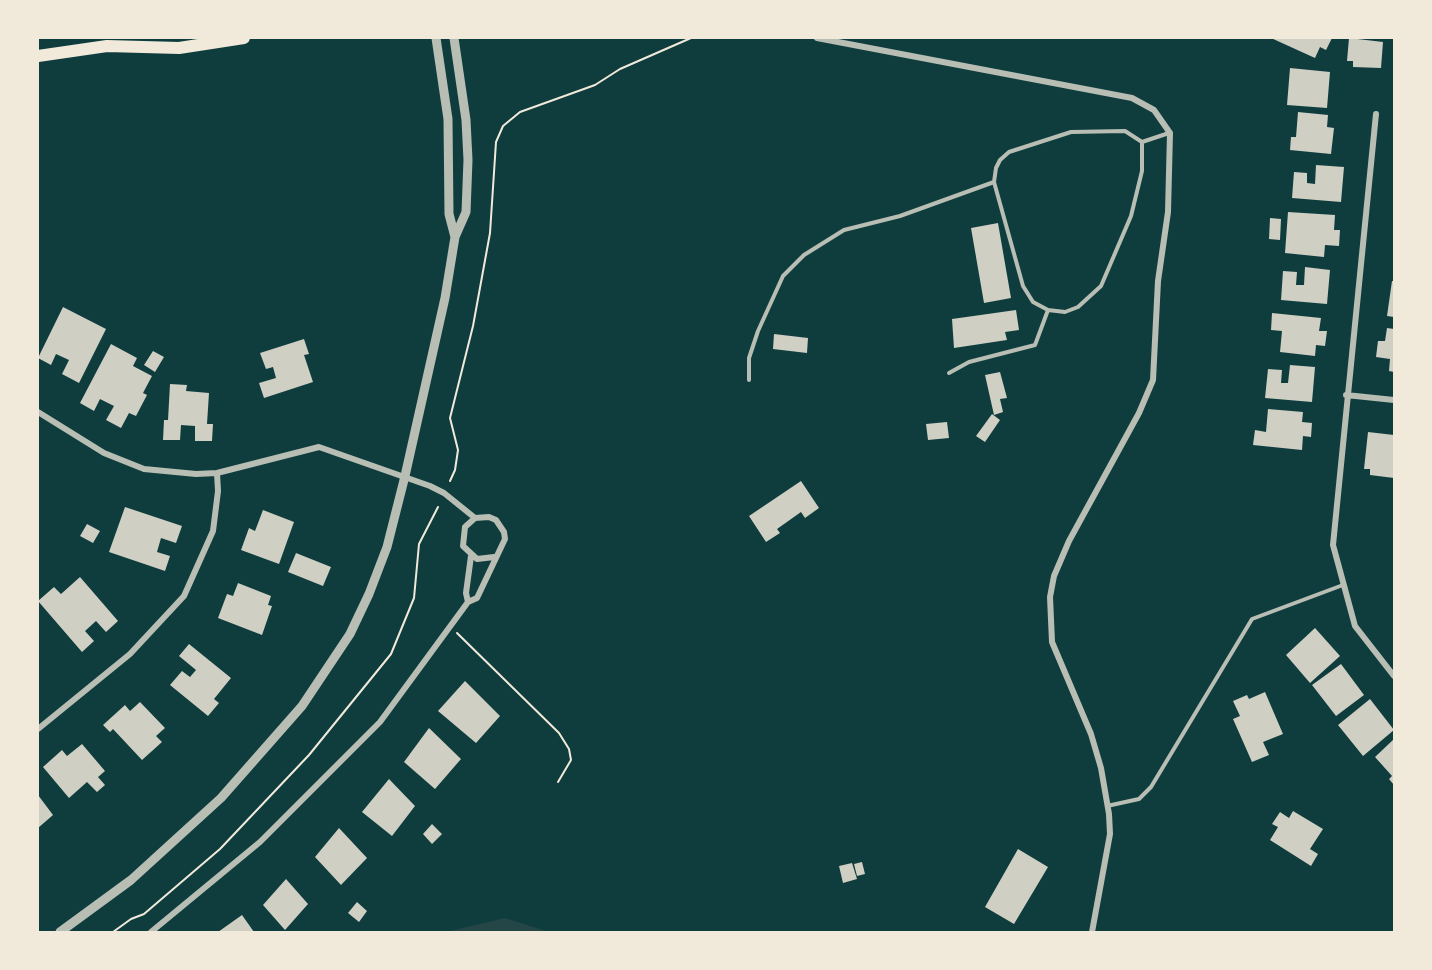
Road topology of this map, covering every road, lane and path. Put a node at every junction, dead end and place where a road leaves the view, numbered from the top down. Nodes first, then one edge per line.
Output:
1 (244, 38) edge
2 (436, 38) edge
3 (454, 38) edge
4 (691, 38) edge
5 (817, 38) edge
6 (38, 56) edge
7 (1376, 114) dead end
8 (1170, 133) junction
9 (1142, 141) junction
10 (994, 182) junction
11 (455, 237) junction
12 (1048, 310) junction
13 (949, 374) dead end
14 (749, 380) dead end
15 (1346, 395) junction
16 (1395, 400) edge
17 (38, 411) edge
18 (217, 472) junction
19 (405, 476) junction
20 (450, 481) dead end
21 (438, 507) dead end
22 (475, 518) junction
23 (471, 556) junction
24 (494, 557) junction
25 (1343, 585) junction
26 (468, 602) junction
27 (450, 627) junction
28 (1395, 676) edge
29 (38, 729) edge
30 (558, 782) dead end
31 (1107, 806) junction
32 (60, 933) edge
33 (113, 933) edge
34 (151, 933) edge
35 (1092, 933) edge

1 - 6 main road
2 - 11 street
3 - 11 street
4 - 20 path
5 - 8 street
7 - 15 street
8 - 9 lane
8 - 31 street
9 - 10 lane
9 - 12 lane
10 - 12 lane
10 - 14 lane
11 - 19 street
12 - 13 lane
15 - 16 street
15 - 25 street
17 - 18 street
18 - 19 street
18 - 29 street
19 - 22 street
19 - 32 street
21 - 33 path
22 - 23 street
22 - 24 street
23 - 24 street
23 - 26 street
24 - 26 street
25 - 28 street
25 - 31 lane
26 - 27 street
27 - 30 path
27 - 34 street
31 - 35 street

